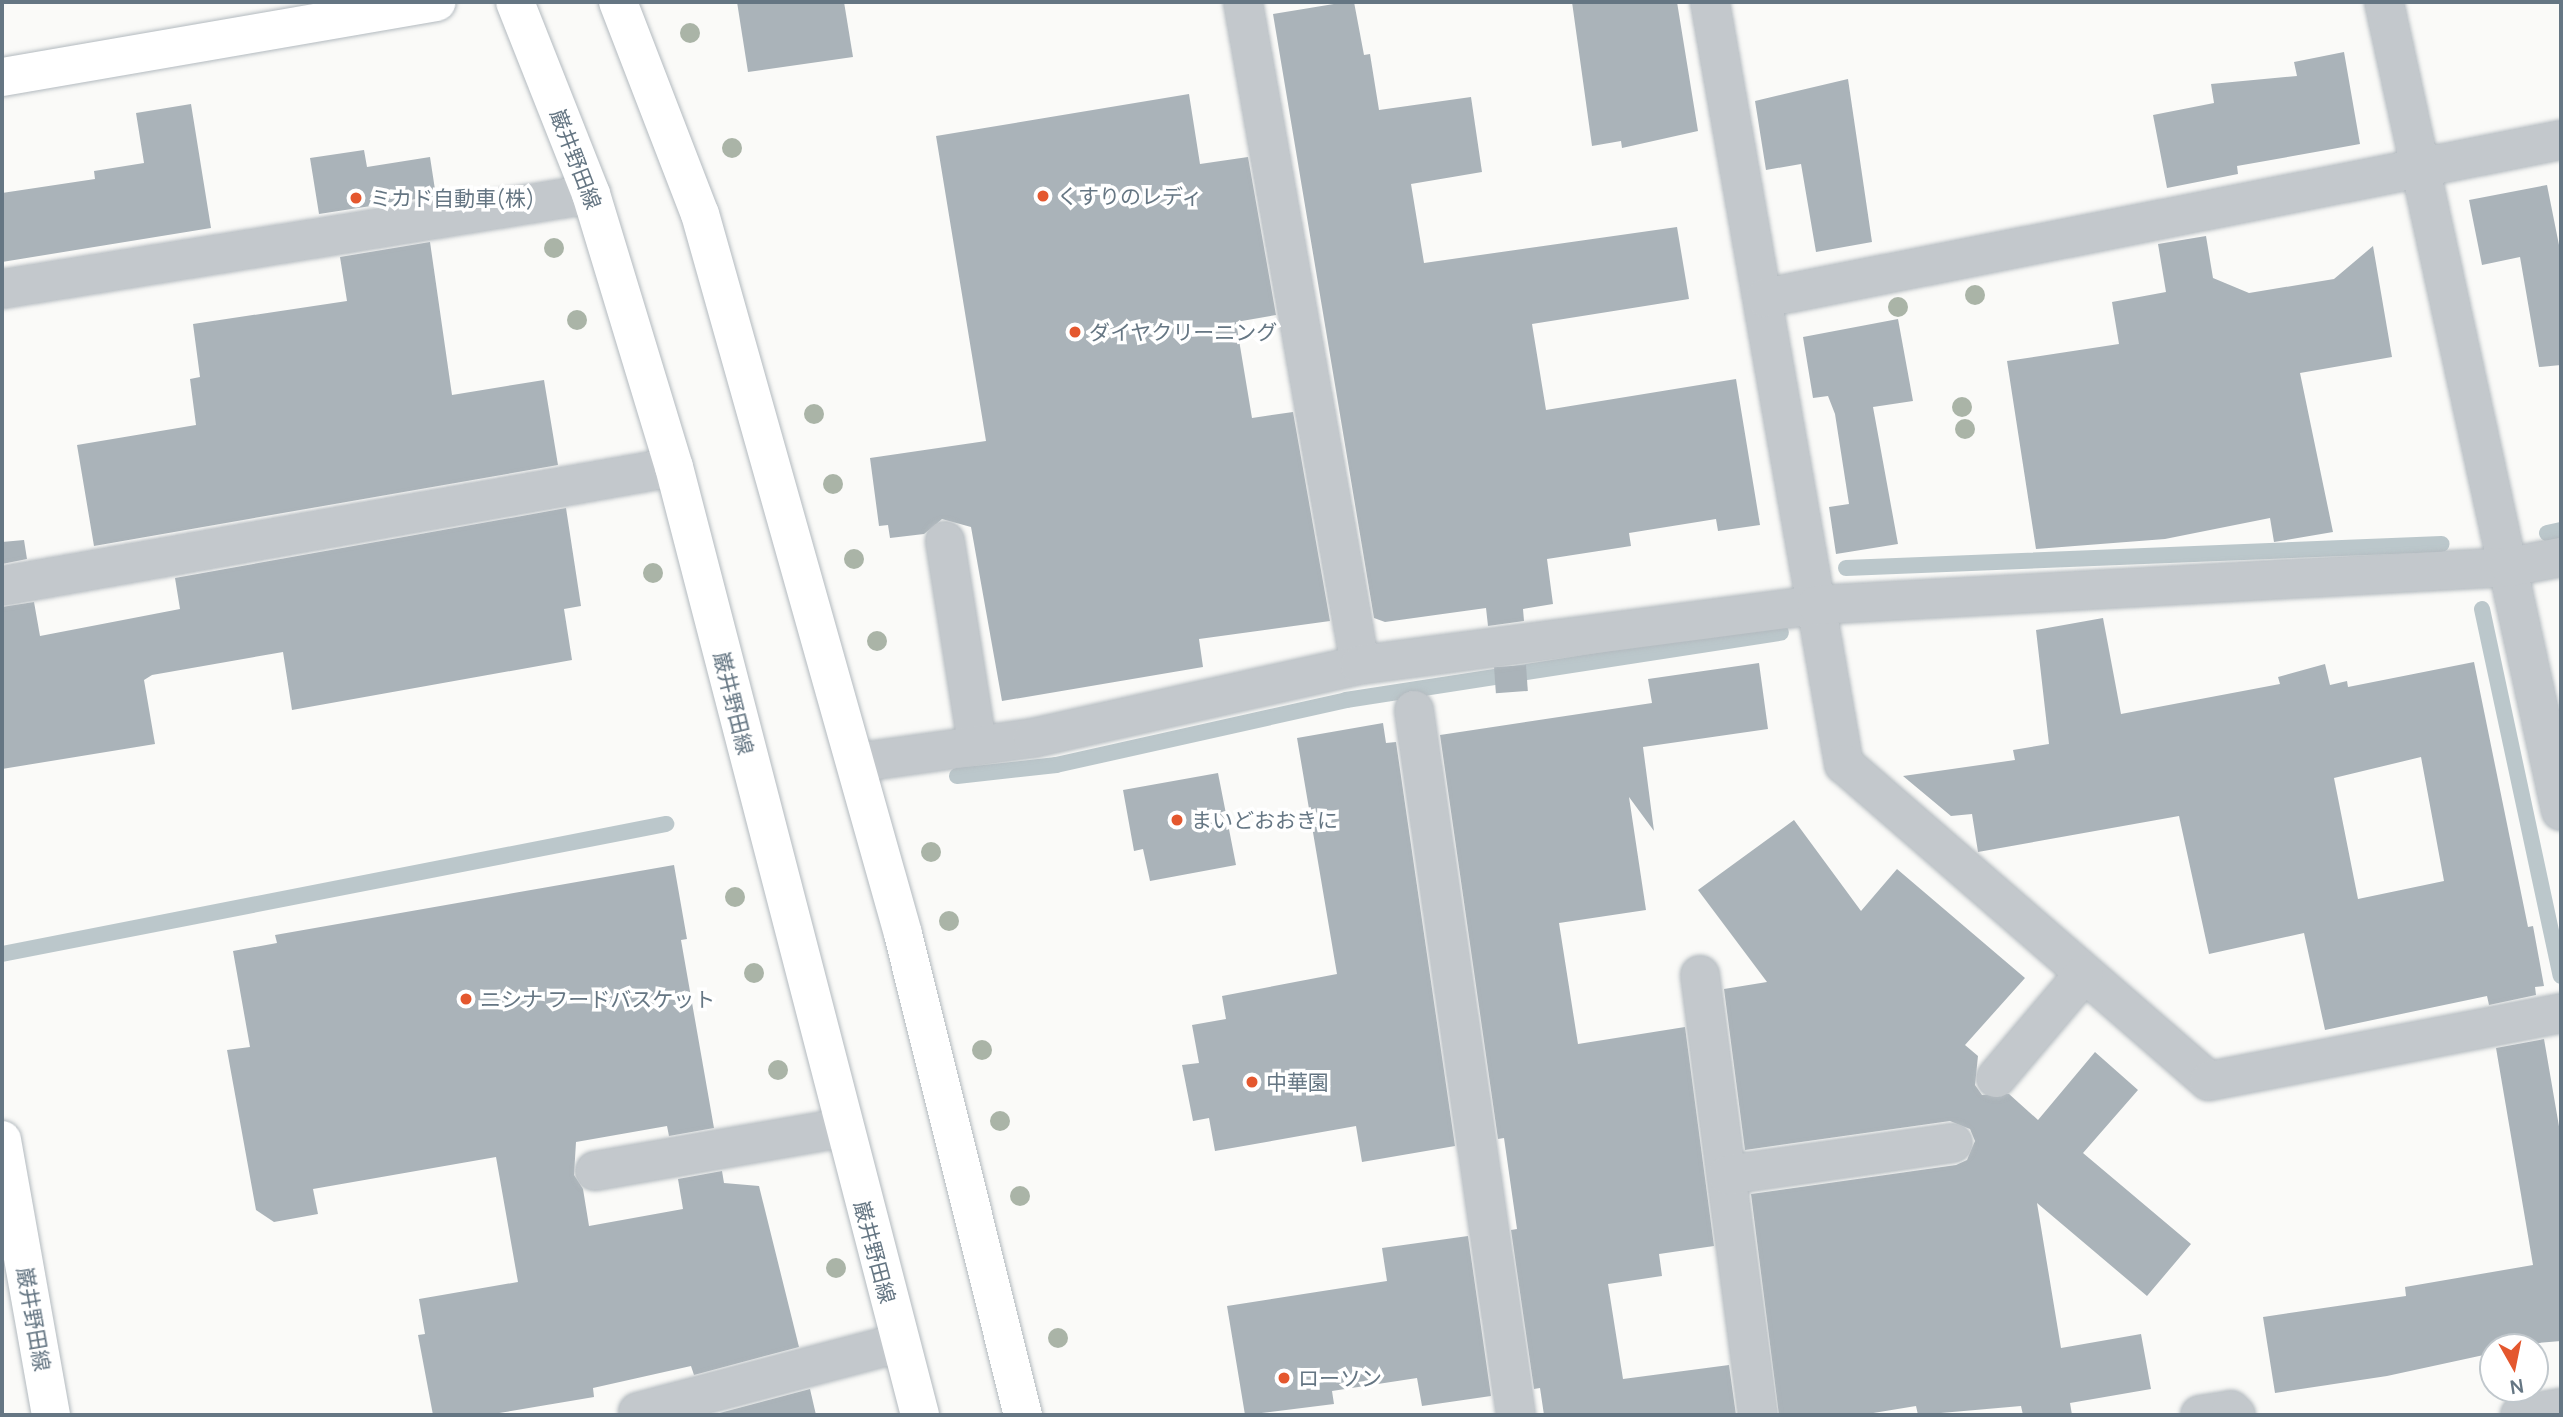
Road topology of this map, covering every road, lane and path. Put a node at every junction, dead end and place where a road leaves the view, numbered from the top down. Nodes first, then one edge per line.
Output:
1 (437, 2) edge
2 (515, 2) edge
3 (618, 2) edge
4 (1243, 2) edge
5 (1710, 2) edge
6 (2384, 2) edge
7 (2, 77) edge
8 (2561, 140) edge
9 (2420, 169) junction
10 (591, 194) junction
11 (2, 289) edge
12 (1765, 298) junction
13 (674, 467) junction
14 (945, 541) dead end
15 (2561, 557) edge
16 (2510, 567) junction
17 (2, 586) edge
18 (1817, 605) junction
19 (1360, 665) junction
20 (1414, 710) dead end
21 (977, 744) junction
22 (855, 763) junction
23 (2561, 811) edge
24 (2084, 974) junction
25 (1700, 975) dead end
26 (2559, 1014) edge
27 (1996, 1078) dead end
28 (841, 1128) junction
29 (1953, 1143) dead end
30 (3, 1158) edge
31 (595, 1171) dead end
32 (1727, 1175) junction
33 (900, 1343) junction
34 (2561, 1408) edge
35 (638, 1412) dead end
36 (51, 1415) edge
37 (920, 1415) edge
38 (1023, 1415) edge
39 (1516, 1415) edge
40 (1758, 1415) edge
41 (2200, 1415) edge
42 (2236, 1415) edge
43 (2519, 1415) edge

1 - 7 main road
2 - 10 main road, 巌井野田線
3 - 22 main road
4 - 19 street
5 - 12 street
6 - 9 street
8 - 9 street
9 - 12 street
9 - 16 street
10 - 11 street
10 - 13 main road, 巌井野田線
12 - 18 street
13 - 17 street
13 - 28 main road, 巌井野田線
14 - 21 street
15 - 16 street
16 - 18 street
16 - 23 street
18 - 19 street
18 - 24 street
19 - 21 street
20 - 39 street
21 - 22 street
22 - 38 main road
24 - 26 street
24 - 27 street
25 - 32 street
28 - 31 street
28 - 33 main road, 巌井野田線
29 - 32 street
30 - 36 main road, 巌井野田線
32 - 40 street
33 - 35 street
33 - 37 main road, 巌井野田線
34 - 43 street
41 - 42 street

